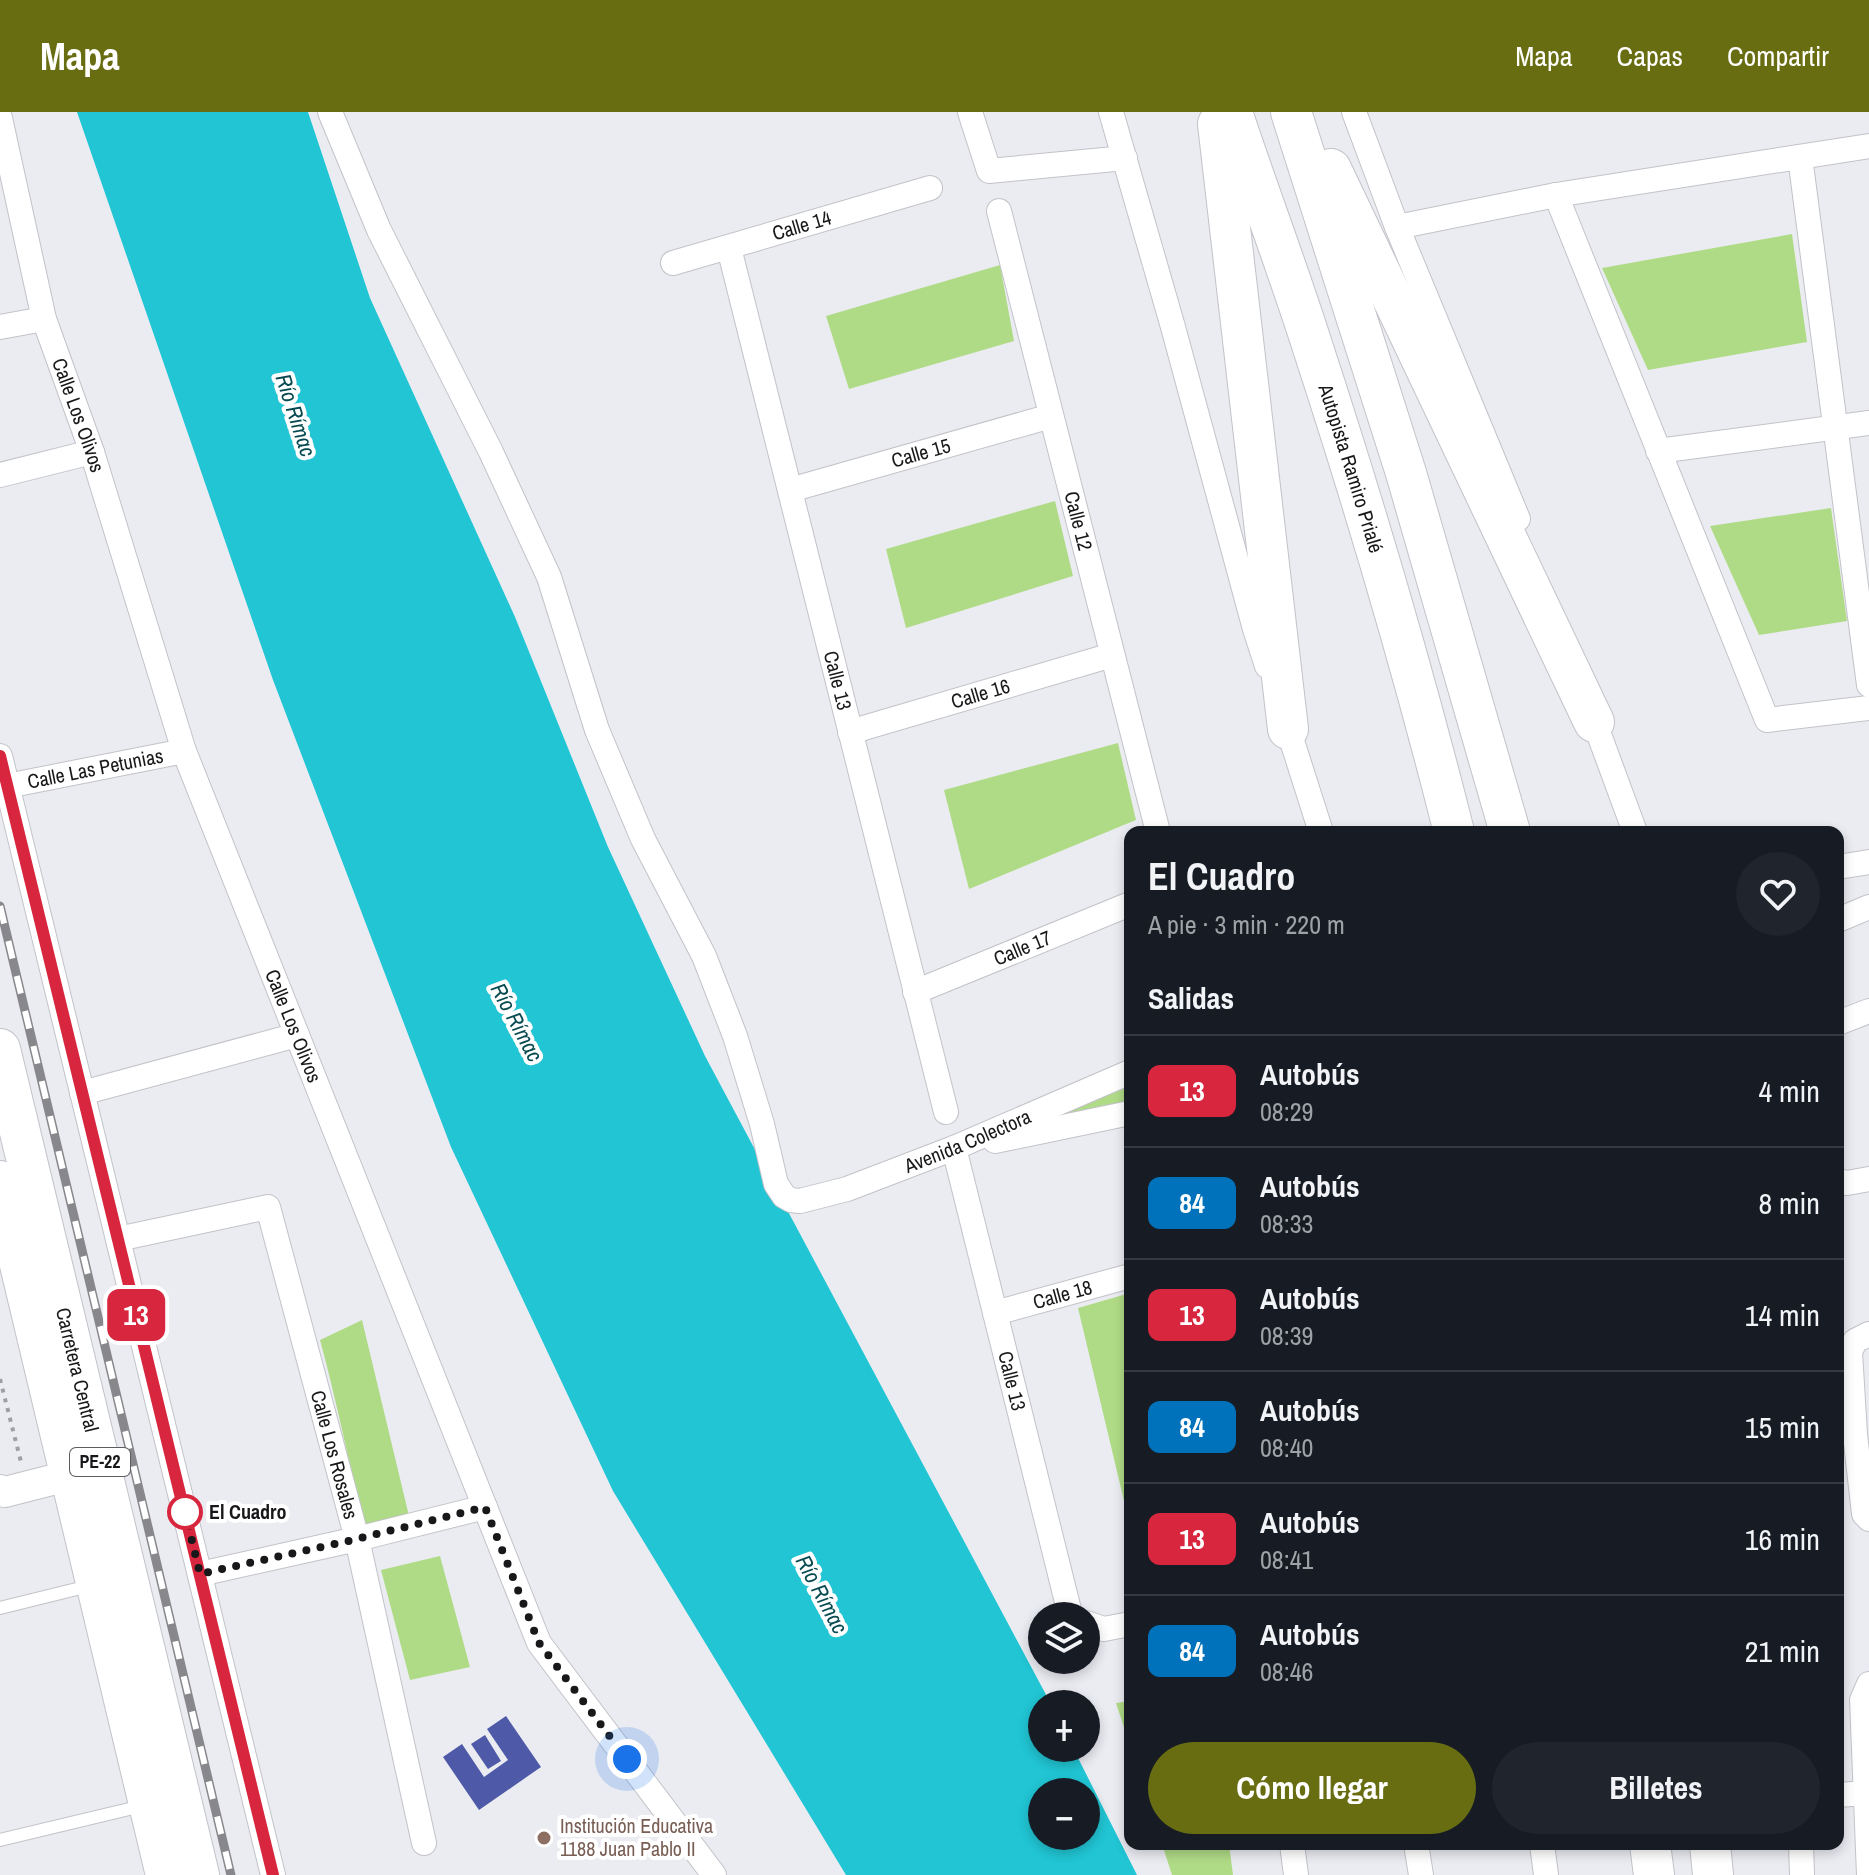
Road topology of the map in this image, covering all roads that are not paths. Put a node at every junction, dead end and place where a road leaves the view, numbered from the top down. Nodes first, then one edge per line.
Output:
1 (330, 112) edge
2 (970, 112) edge
3 (1111, 112) edge
4 (1217, 112) edge
5 (1232, 112) edge
6 (1291, 112) edge
7 (1304, 112) edge
8 (1354, 112) edge
9 (0, 118) edge
10 (1869, 146) edge
11 (1800, 157) junction
12 (1125, 158) junction
13 (930, 188) dead end
14 (1556, 195) junction
15 (999, 211) dead end
16 (1397, 227) junction
17 (729, 248) junction
18 (673, 263) dead end
19 (44, 319) junction
20 (0, 327) edge
21 (1051, 416) junction
22 (1869, 423) edge
23 (1835, 428) junction
24 (1658, 451) junction
25 (92, 452) junction
26 (0, 475) edge
27 (790, 490) junction
28 (1112, 655) junction
29 (1869, 685) edge
30 (1869, 708) edge
31 (1594, 722) junction
32 (1288, 729) junction
33 (850, 732) junction
34 (184, 751) junction
35 (0, 756) edge
36 (7, 786) junction
37 (1156, 826) edge
38 (1319, 826) edge
39 (1452, 826) edge
40 (1508, 826) edge
41 (1633, 826) edge
42 (1869, 862) edge
43 (1844, 866) edge
44 (1124, 906) edge
45 (1869, 907) edge
46 (1844, 917) edge
47 (915, 992) junction
48 (1869, 1011) edge
49 (1844, 1021) edge
50 (297, 1035) junction
51 (0, 1049) edge
52 (1124, 1075) edge
53 (82, 1093) junction
54 (946, 1112) dead end
55 (1124, 1114) edge
56 (954, 1148) junction
57 (1869, 1179) edge
58 (0, 1181) edge
59 (1844, 1182) edge
60 (118, 1239) junction
61 (1124, 1278) edge
62 (995, 1313) junction
63 (1869, 1334) edge
64 (1847, 1434) edge
65 (84, 1462) junction
66 (11, 1471) edge
67 (0, 1490) edge
68 (485, 1507) junction
69 (1869, 1519) edge
70 (357, 1539) junction
71 (200, 1574) junction
72 (96, 1584) junction
73 (1072, 1602) edge
74 (0, 1608) edge
75 (1124, 1625) edge
76 (1100, 1627) edge
77 (1869, 1684) edge
78 (1866, 1793) junction
79 (1844, 1795) edge
80 (149, 1804) junction
81 (0, 1840) edge
82 (424, 1843) dead end
83 (1293, 1850) edge
84 (1417, 1850) edge
85 (1543, 1850) edge
86 (1651, 1850) edge
87 (1711, 1850) edge
88 (1801, 1850) edge
89 (166, 1875) edge
90 (199, 1875) edge
91 (273, 1875) edge
92 (714, 1875) edge
93 (1296, 1875) edge
94 (1421, 1875) edge
95 (1546, 1875) edge
96 (1654, 1875) edge
97 (1713, 1875) edge
98 (1802, 1875) edge
99 (1869, 1875) edge

1 - 56 street, Avenida Colectora
2 - 12 street
3 - 12 street
4 - 32 highway
5 - 39 highway, Autopista Ramiro Prialé
6 - 40 highway
7 - 31 highway
8 - 16 street
9 - 19 street, Calle Los Olivos
10 - 11 street
11 - 14 street
11 - 23 street
12 - 32 street
13 - 17 street, Calle 14
14 - 16 street
14 - 24 street
15 - 21 street, Calle 12
16 - 31 street
17 - 18 street, Calle 14
17 - 27 street, Calle 13
19 - 20 street
19 - 25 street, Calle Los Olivos
21 - 27 street, Calle 15
21 - 28 street, Calle 12
22 - 23 street
23 - 24 street
23 - 29 street
24 - 30 street
25 - 26 street
25 - 34 street, Calle Los Olivos
27 - 33 street, Calle 13
28 - 33 street, Calle 16
28 - 37 street, Calle 12
31 - 41 street
32 - 38 street
33 - 47 street, Calle 13
34 - 36 street, Calle Las Petunias
34 - 50 street, Calle Los Olivos
35 - 36 street
36 - 53 street
42 - 43 street
44 - 47 street, Calle 17
45 - 46 street
47 - 54 street, Calle 13
48 - 49 street
50 - 53 street
50 - 68 street, Calle Los Olivos
51 - 65 highway, Carretera Central / PE-22
52 - 56 street, Avenida Colectora
53 - 60 street
55 - 56 street
56 - 62 street, Calle 13
57 - 59 street
58 - 65 highway, Carretera Central / PE-22
60 - 70 street, Calle Los Rosales
60 - 71 street
61 - 62 street, Calle 18
62 - 73 street, Calle 13
63 - 64 street
64 - 69 street
65 - 66 street
65 - 67 street
65 - 72 highway, Carretera Central / PE-22
65 - 90 highway, Carretera Central / PE-22
68 - 70 street
68 - 92 street, Calle Los Olivos
70 - 71 street
70 - 82 street, Calle Los Rosales
71 - 91 street
72 - 74 lane
72 - 80 highway, Carretera Central / PE-22
75 - 76 street
77 - 78 street
78 - 79 street
78 - 99 street
80 - 81 lane
80 - 89 highway, Carretera Central / PE-22
83 - 93 street
84 - 94 street
85 - 95 street
86 - 96 highway
87 - 97 highway
88 - 98 street

